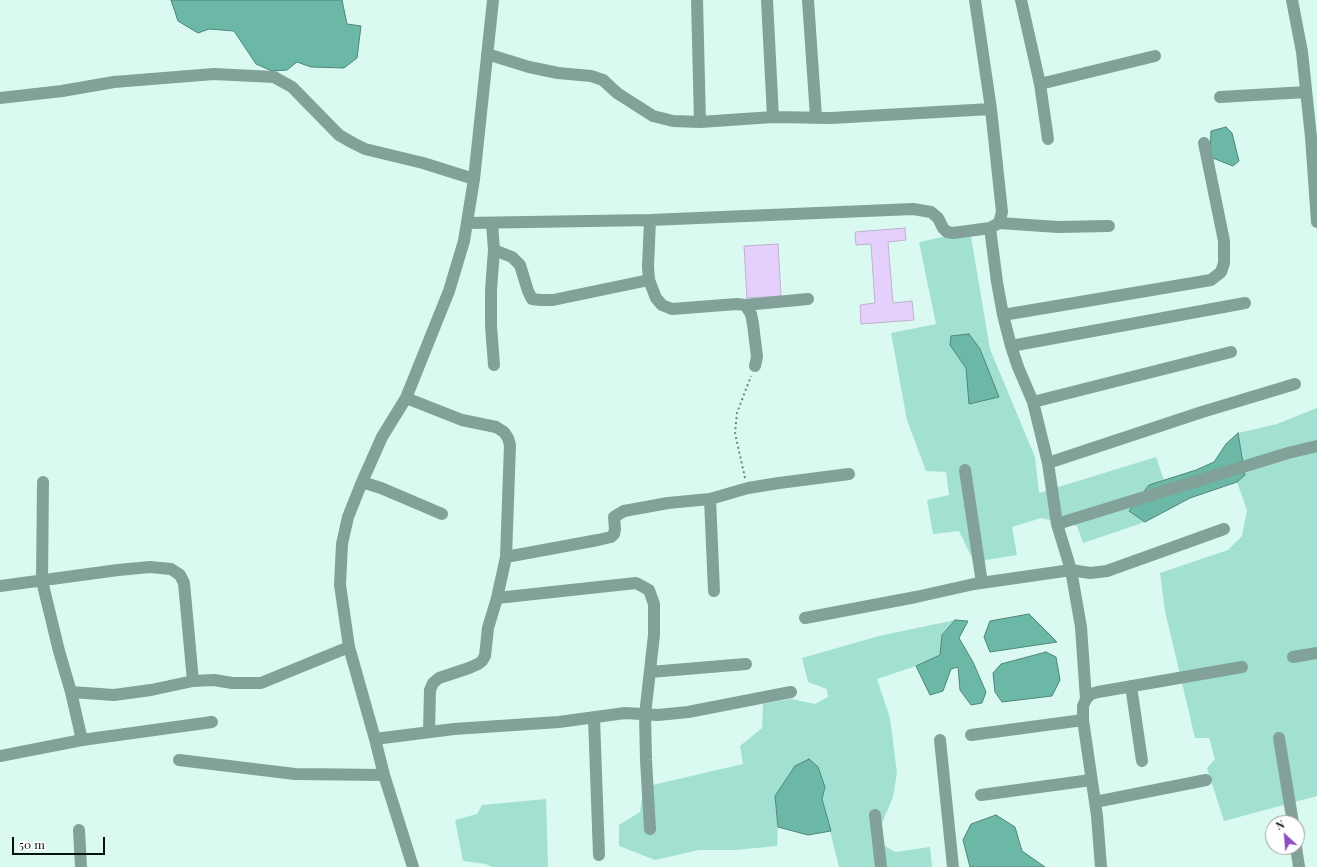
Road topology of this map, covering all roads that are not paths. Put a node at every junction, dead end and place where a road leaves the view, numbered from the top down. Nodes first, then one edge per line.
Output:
1 (493, 0) edge
2 (697, 0) edge
3 (768, 0) edge
4 (808, 0) edge
5 (975, 0) edge
6 (1021, 0) edge
7 (1292, 0) edge
8 (487, 54) junction
9 (1155, 56) dead end
10 (1040, 84) junction
11 (1306, 92) junction
12 (1220, 97) dead end
13 (0, 98) edge
14 (991, 109) junction
15 (773, 117) junction
16 (816, 118) junction
17 (700, 122) junction
18 (1048, 139) dead end
19 (1204, 143) dead end
20 (474, 179) junction
21 (650, 220) junction
22 (1317, 222) edge
23 (467, 223) junction
24 (492, 224) junction
25 (994, 226) junction
26 (1109, 226) dead end
27 (494, 250) junction
28 (649, 280) junction
29 (808, 300) dead end
30 (1245, 303) dead end
31 (745, 306) junction
32 (1003, 315) junction
33 (1011, 346) junction
34 (1231, 352) dead end
35 (494, 365) dead end
36 (755, 366) road end
37 (1295, 384) dead end
38 (406, 398) junction
39 (1033, 402) junction
40 (1317, 446) edge
41 (1048, 463) junction
42 (965, 470) dead end
43 (849, 474) dead end
44 (44, 482) dead end
45 (362, 482) junction
46 (710, 499) junction
47 (442, 514) dead end
48 (1057, 524) junction
49 (1224, 529) dead end
50 (506, 557) junction
51 (1071, 570) junction
52 (42, 581) junction
53 (982, 583) junction
54 (0, 586) edge
55 (714, 591) dead end
56 (497, 598) junction
57 (806, 618) dead end
58 (349, 647) junction
59 (1317, 653) edge
60 (1293, 657) dead end
61 (746, 664) dead end
62 (1242, 667) dead end
63 (650, 672) junction
64 (193, 681) junction
65 (1131, 686) junction
66 (71, 692) junction
67 (791, 692) dead end
68 (1086, 700) junction
69 (645, 714) junction
70 (594, 718) junction
71 (1083, 720) junction
72 (212, 722) dead end
73 (429, 732) junction
74 (971, 735) dead end
75 (1280, 738) dead end
76 (375, 739) junction
77 (82, 740) junction
78 (940, 740) dead end
79 (0, 756) edge
80 (178, 760) dead end
81 (1142, 761) dead end
82 (384, 775) junction
83 (1091, 780) junction
84 (1206, 780) dead end
85 (981, 795) dead end
86 (1095, 802) junction
87 (875, 815) dead end
88 (1291, 815) edge
89 (650, 829) dead end
90 (79, 830) dead end
91 (599, 855) dead end
92 (1297, 855) edge
93 (81, 867) edge
94 (412, 867) edge
95 (881, 867) edge
96 (953, 867) edge
97 (1101, 867) edge
98 (1299, 867) edge

1 - 8 street
2 - 17 street
3 - 15 street
4 - 16 street
5 - 14 street
6 - 10 street
7 - 11 street
8 - 17 street
8 - 20 street
9 - 10 street
10 - 18 street
11 - 12 street
11 - 22 street
13 - 20 street
14 - 16 street
14 - 25 street
15 - 16 street
15 - 17 street
19 - 32 street
20 - 23 street
21 - 24 street
21 - 25 street
21 - 28 street
23 - 24 street
23 - 38 street
24 - 27 street
25 - 26 street
25 - 32 street
27 - 28 street
27 - 35 street
28 - 31 street
29 - 31 street
30 - 33 street
31 - 36 street
32 - 33 street
33 - 39 street
34 - 39 street
37 - 41 street
38 - 45 street
38 - 50 street
39 - 41 street
40 - 48 street
41 - 48 street
42 - 53 street
43 - 46 street
44 - 52 street
45 - 47 street
45 - 58 street
46 - 50 street
46 - 55 street
48 - 51 street
49 - 51 street
50 - 56 street
51 - 53 street
51 - 68 street
52 - 54 street
52 - 64 street
52 - 66 street
53 - 57 street
56 - 63 street
56 - 73 street
58 - 64 street
58 - 76 street
59 - 60 street
61 - 63 street
62 - 65 street
63 - 69 street
64 - 66 street
65 - 68 street
65 - 81 street
66 - 77 street
67 - 69 street
68 - 71 street
69 - 70 street
69 - 89 street
70 - 73 street
70 - 91 street
71 - 74 street
71 - 83 street
72 - 77 street
73 - 76 street
75 - 88 street
76 - 82 street
77 - 79 street
78 - 96 street
80 - 82 street
82 - 94 street
83 - 85 street
83 - 86 street
84 - 86 street
86 - 97 street
87 - 95 street
90 - 93 street
92 - 98 street

